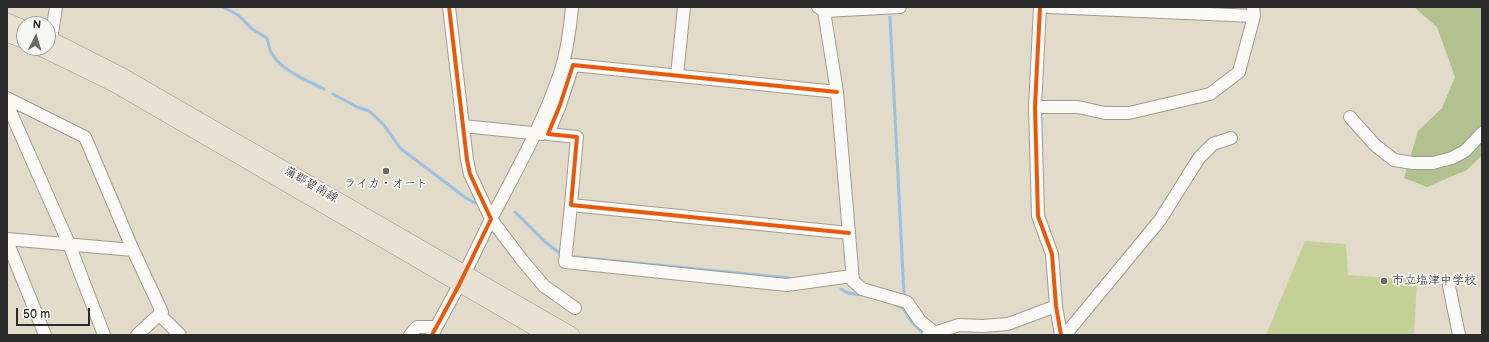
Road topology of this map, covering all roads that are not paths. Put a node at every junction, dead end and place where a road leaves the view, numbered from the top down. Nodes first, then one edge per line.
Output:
1 (449, 7) edge
2 (572, 7) edge
3 (684, 7) edge
4 (900, 7) edge
5 (1040, 7) edge
6 (1049, 7) edge
7 (821, 9) edge
8 (1253, 12) edge
9 (56, 46) edge
10 (677, 75) junction
11 (837, 92) junction
12 (7, 98) edge
13 (7, 104) edge
14 (1035, 107) junction
15 (1350, 117) dead end
16 (463, 126) junction
17 (1482, 133) edge
18 (542, 134) junction
19 (1231, 138) dead end
20 (571, 205) junction
21 (491, 219) junction
22 (849, 233) junction
23 (7, 240) edge
24 (69, 244) junction
25 (133, 250) junction
26 (852, 276) junction
27 (461, 279) junction
28 (1449, 286) dead end
29 (1056, 306) junction
30 (575, 308) dead end
31 (159, 314) junction
32 (434, 331) edge
33 (931, 334) edge
34 (45, 335) edge
35 (104, 335) edge
36 (137, 335) edge
37 (180, 335) edge
38 (410, 335) edge
39 (547, 335) edge
40 (572, 335) edge
41 (1061, 335) edge
42 (1065, 335) edge
43 (1459, 335) edge

1 - 16 street
2 - 18 street
3 - 10 street
4 - 7 street
5 - 14 street
6 - 8 street
7 - 11 street
8 - 14 street
9 - 27 main road, 蒲郡碧南線
10 - 11 street
10 - 18 street
11 - 22 street
12 - 25 street
13 - 24 street
14 - 29 street
15 - 17 street
16 - 18 street
16 - 21 street
18 - 20 street
18 - 21 street
19 - 42 street
20 - 22 street
20 - 26 street
21 - 27 street
21 - 30 street
22 - 26 street
23 - 24 street
23 - 34 street
24 - 25 street
24 - 35 street
25 - 31 street
26 - 33 street
27 - 32 street
27 - 39 main road, 蒲郡碧南線
27 - 40 main road, 蒲郡碧南線
28 - 43 street
29 - 33 street
29 - 41 street
31 - 36 street
31 - 37 street
32 - 38 street

